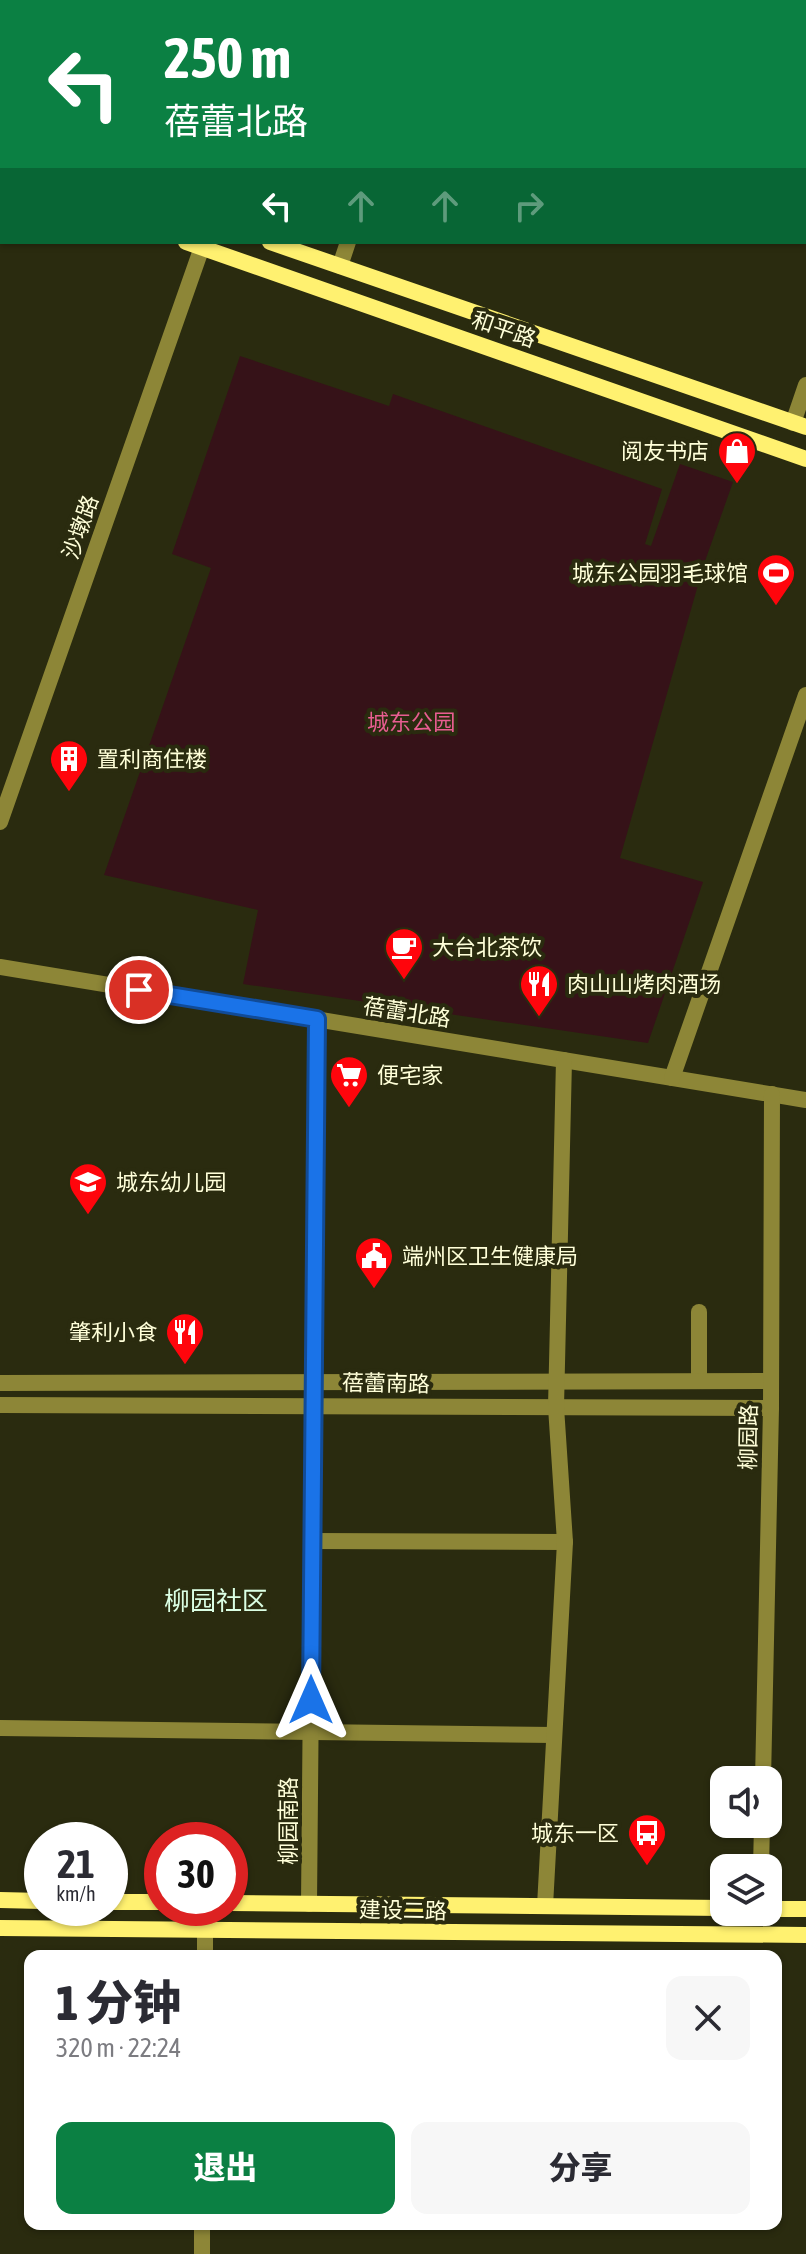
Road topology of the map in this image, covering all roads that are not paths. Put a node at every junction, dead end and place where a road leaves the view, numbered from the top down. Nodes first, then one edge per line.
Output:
1 (276, 244) edge
2 (347, 244) edge
3 (194, 245) edge
4 (340, 266) junction
5 (806, 385) edge
6 (800, 425) edge
7 (806, 459) edge
8 (806, 695) edge
9 (0, 822) edge
10 (0, 967) edge
11 (317, 1019) junction
12 (564, 1060) junction
13 (672, 1078) junction
14 (772, 1094) junction
15 (806, 1100) edge
16 (699, 1312) dead end
17 (557, 1381) junction
18 (699, 1381) junction
19 (771, 1381) junction
20 (312, 1382) junction
21 (0, 1383) edge
22 (312, 1404) junction
23 (0, 1405) edge
24 (556, 1407) junction
25 (771, 1408) junction
26 (312, 1541) junction
27 (565, 1542) junction
28 (0, 1728) edge
29 (311, 1732) junction
30 (554, 1735) junction
31 (763, 1766) edge
32 (0, 1900) edge
33 (24, 1901) edge
34 (248, 1903) edge
35 (309, 1904) junction
36 (545, 1906) junction
37 (710, 1908) edge
38 (782, 1909) edge
39 (806, 1909) edge
40 (0, 1928) edge
41 (205, 1930) junction
42 (806, 1935) edge
43 (205, 1950) edge
44 (202, 2230) edge
45 (202, 2254) edge

1 - 4 main road, 和平路
2 - 4 street
3 - 7 main road, 和平路
3 - 9 street, 沙墩路
4 - 6 main road, 和平路
5 - 6 street
8 - 13 street
10 - 11 street, 蓓蕾北路
11 - 12 street, 蓓蕾北路
11 - 20 street, 柳园南路
12 - 13 street, 蓓蕾北路
12 - 17 street
13 - 14 street, 蓓蕾北路
14 - 15 street, 蓓蕾北路
14 - 19 street, 柳园路
16 - 18 street
17 - 18 street, 蓓蕾南路
17 - 20 street, 蓓蕾南路
17 - 24 street
18 - 19 street, 蓓蕾南路
19 - 25 street, 柳园路
20 - 21 street, 蓓蕾南路
20 - 22 street, 柳园南路
22 - 23 street, 蓓蕾南路
22 - 24 street, 蓓蕾南路
22 - 26 street, 柳园南路
24 - 25 street, 蓓蕾南路
24 - 27 street
25 - 31 street, 柳园路
26 - 27 street
26 - 29 street, 柳园南路
27 - 30 street
28 - 29 street
29 - 30 street
29 - 35 street, 柳园南路
30 - 36 street
32 - 33 main road
34 - 35 main road, 建设二路
35 - 36 main road, 建设二路
36 - 37 main road, 建设二路
38 - 39 main road
40 - 41 main road, 建设二路
41 - 42 main road, 建设二路
41 - 43 street
44 - 45 street

